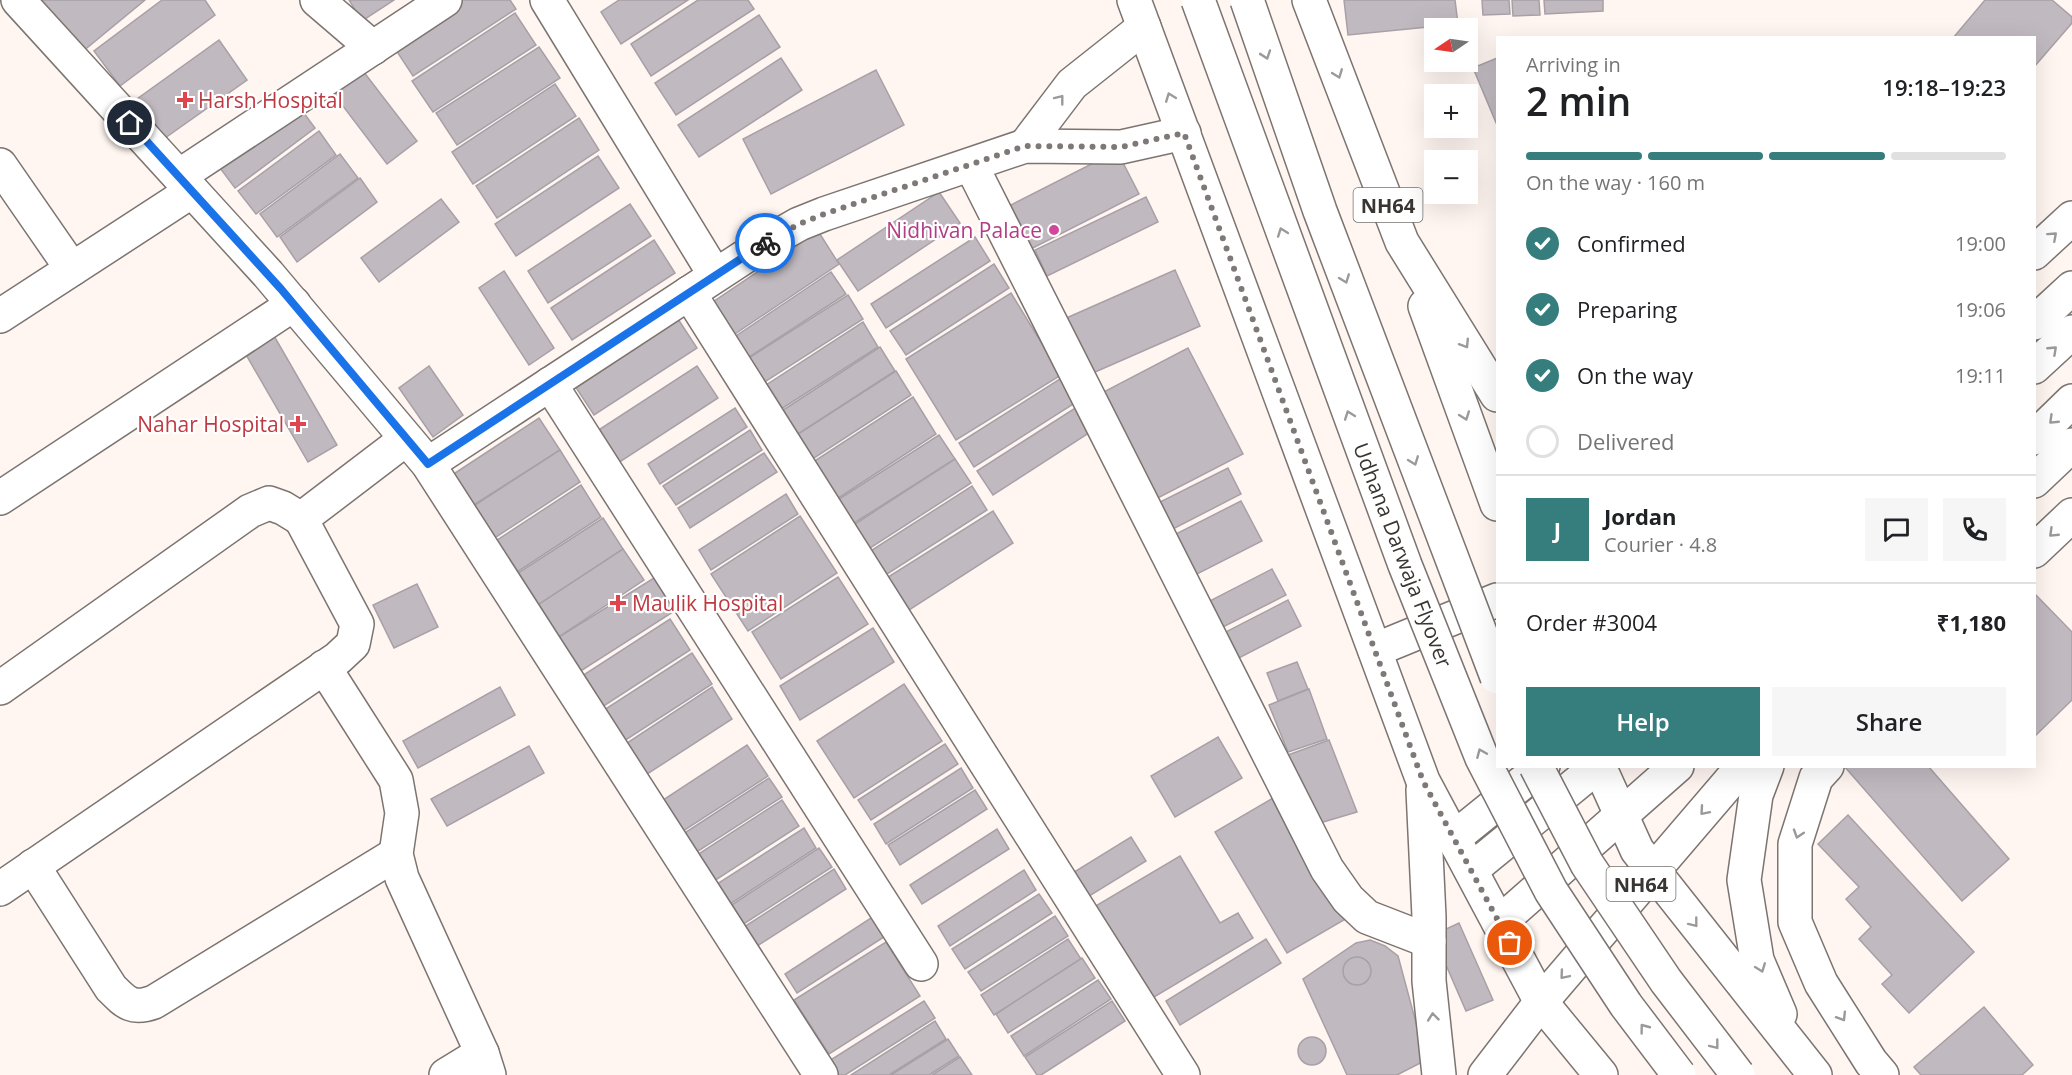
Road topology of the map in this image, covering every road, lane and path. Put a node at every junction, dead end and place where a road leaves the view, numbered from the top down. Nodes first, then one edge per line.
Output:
1 (18, 0) edge
2 (317, 0) edge
3 (445, 0) edge
4 (547, 0) edge
5 (1198, 0) edge
6 (1247, 0) edge
7 (1309, 0) edge
8 (1139, 14) edge
9 (373, 48) junction
10 (1184, 133) junction
11 (1025, 146) junction
12 (0, 165) edge
13 (971, 165) junction
14 (185, 184) junction
15 (2072, 219) edge
16 (1402, 242) junction
17 (2036, 251) edge
18 (72, 269) junction
19 (702, 284) junction
20 (2072, 288) edge
21 (294, 304) junction
22 (0, 316) edge
23 (2036, 321) edge
24 (2072, 332) edge
25 (2036, 365) edge
26 (550, 384) junction
27 (1496, 393) edge
28 (2072, 401) edge
29 (2036, 436) edge
30 (406, 439) junction
31 (2072, 445) edge
32 (428, 464) junction
33 (2036, 479) edge
34 (0, 498) edge
35 (1496, 501) edge
36 (2072, 514) edge
37 (301, 519) junction
38 (2036, 549) edge
39 (1496, 600) edge
40 (1375, 650) junction
41 (324, 667) junction
42 (1496, 674) edge
43 (0, 688) edge
44 (1537, 768) edge
45 (1541, 768) edge
46 (1597, 768) edge
47 (1600, 768) edge
48 (1675, 768) edge
49 (1741, 768) edge
50 (1766, 768) edge
51 (1825, 768) edge
52 (1423, 781) junction
53 (1622, 817) junction
54 (1454, 838) junction
55 (396, 854) junction
56 (33, 866) junction
57 (1471, 870) junction
58 (1653, 870) junction
59 (0, 889) edge
60 (1499, 923) junction
61 (1429, 941) junction
62 (921, 964) dead end
63 (1541, 1002) junction
64 (486, 1064) edge
65 (1807, 1065) edge
66 (446, 1075) edge
67 (821, 1075) edge
68 (1183, 1075) edge
69 (1439, 1075) edge
70 (1485, 1075) edge
71 (1601, 1075) edge
72 (1680, 1075) edge
73 (1738, 1075) edge
74 (1882, 1075) edge

1 - 14 main road
2 - 9 main road
3 - 9 main road
4 - 19 main road
72 -> 5 main road, Udhana Darwaja Flyover, bridge
6 -> 42 main road, Udhana Darwaja Flyover, bridge
7 -> 16 main road, NH64
10 -> 8 main road
11 -> 8 main road
9 - 14 main road
10 - 11 main road
10 - 40 main road
11 - 13 main road
12 - 18 main road
13 - 19 main road
13 - 61 main road
14 - 18 main road
14 - 21 main road
17 -> 15 main road
16 -> 27 main road, NH64
16 -> 35 main road
18 - 22 main road
19 - 26 main road
19 - 68 main road
20 - 23 main road
21 - 30 main road
21 - 34 main road
25 -> 24 main road
26 - 32 main road
26 - 62 main road
28 -> 29 main road
30 - 32 main road
30 - 37 main road
31 - 33 main road
32 - 67 main road
36 -> 38 main road
37 - 41 main road
37 - 43 main road
39 - 40 main road
40 - 52 main road
41 - 55 main road
41 - 56 main road
44 -> 73 main road, bridge
45 - 54 main road
46 - 57 main road
47 - 53 main road
48 - 53 main road
49 -> 58 main road, NH64
50 -> 65 main road
51 -> 74 main road
52 - 54 main road
52 - 61 main road
53 - 58 main road
53 - 60 main road
54 - 57 main road
55 - 56 main road
55 - 64 main road
56 - 59 main road
57 - 60 main road
58 -> 63 main road, NH64
58 -> 65 main road
60 - 63 main road
69 -> 61 main road
63 - 70 main road
63 - 71 main road
64 - 66 main road

